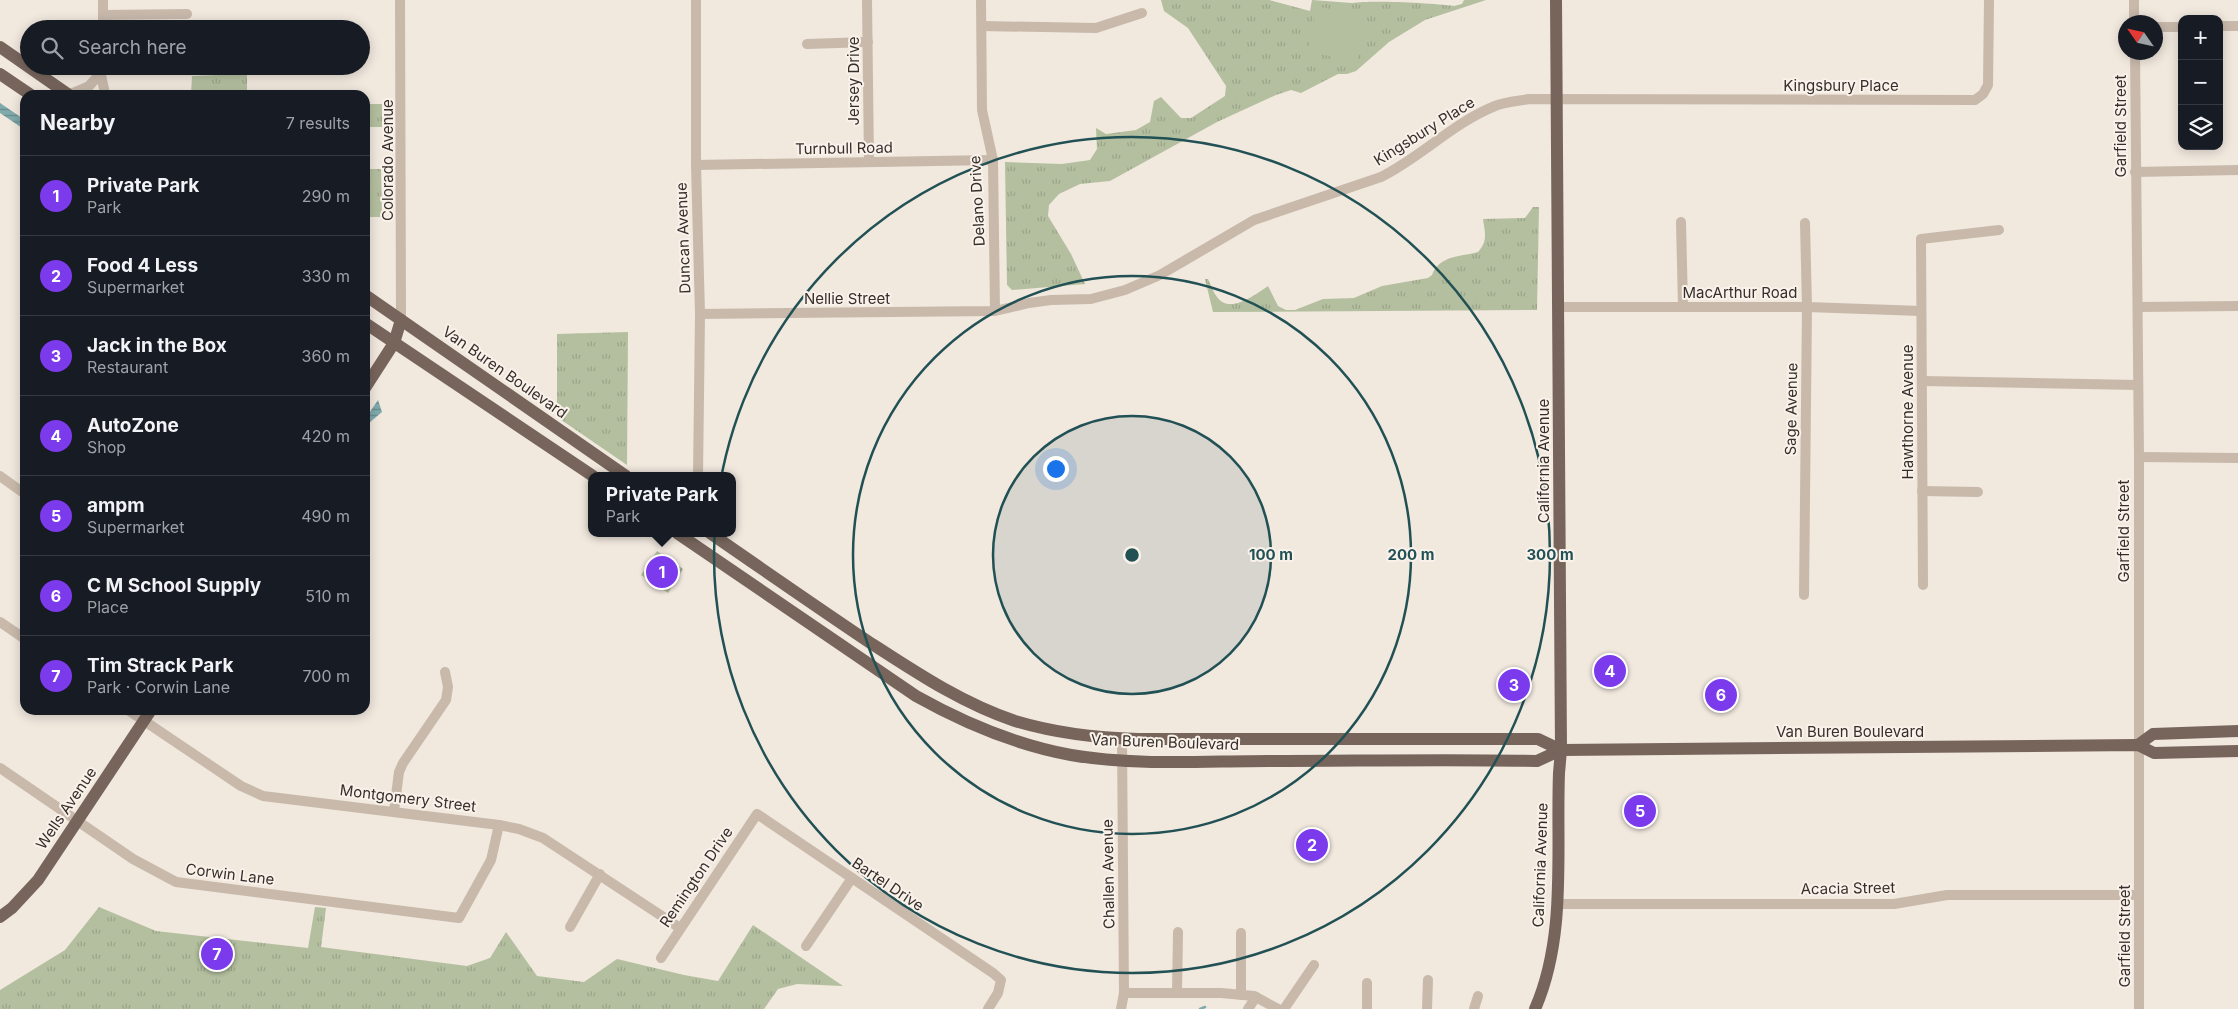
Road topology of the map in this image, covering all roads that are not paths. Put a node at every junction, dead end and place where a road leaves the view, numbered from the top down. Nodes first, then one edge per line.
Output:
1 (103, 0) edge
2 (400, 0) edge
3 (696, 0) edge
4 (867, 0) edge
5 (981, 0) edge
6 (1556, 0) edge
7 (1988, 0) edge
8 (2134, 0) edge
9 (1142, 13) dead end
10 (187, 14) dead end
11 (104, 15) junction
12 (2134, 15) edge
13 (104, 20) edge
14 (982, 26) junction
15 (2223, 26) edge
16 (2238, 26) edge
17 (2163, 27) edge
18 (2178, 27) edge
19 (868, 42) junction
20 (807, 44) dead end
21 (0, 47) edge
22 (2135, 60) edge
23 (20, 61) edge
24 (0, 74) edge
25 (40, 75) edge
26 (97, 75) edge
27 (101, 75) edge
28 (24, 90) edge
29 (61, 90) edge
30 (80, 90) edge
31 (104, 90) edge
32 (1556, 100) junction
33 (993, 160) junction
34 (869, 162) junction
35 (696, 165) junction
36 (2238, 170) edge
37 (2135, 172) junction
38 (1681, 222) dead end
39 (1805, 223) dead end
40 (1999, 230) dead end
41 (370, 298) edge
42 (1683, 306) junction
43 (2238, 306) edge
44 (1807, 307) junction
45 (2138, 307) junction
46 (1558, 308) junction
47 (1921, 311) junction
48 (995, 312) junction
49 (700, 314) junction
50 (401, 320) junction
51 (370, 326) edge
52 (394, 343) junction
53 (370, 380) edge
54 (1922, 381) junction
55 (2137, 385) junction
56 (2139, 457) junction
57 (2238, 458) edge
58 (620, 472) edge
59 (698, 472) edge
60 (588, 473) edge
61 (0, 476) edge
62 (20, 490) edge
63 (1922, 491) junction
64 (1978, 492) dead end
65 (683, 537) edge
66 (716, 537) edge
67 (1923, 585) dead end
68 (1804, 595) dead end
69 (0, 622) edge
70 (20, 636) edge
71 (864, 661) junction
72 (445, 672) dead end
73 (933, 683) junction
74 (147, 715) edge
75 (2238, 731) edge
76 (1069, 733) junction
77 (1000, 735) junction
78 (1122, 738) junction
79 (2138, 745) junction
80 (1561, 750) junction
81 (2234, 750) edge
82 (1122, 760) junction
83 (0, 768) edge
84 (394, 811) junction
85 (757, 814) joint
86 (77, 821) junction
87 (499, 825) junction
88 (600, 874) junction
89 (852, 878) junction
90 (2139, 895) junction
91 (1557, 904) junction
92 (0, 917) edge
93 (570, 927) dead end
94 (680, 928) junction
95 (1178, 932) dead end
96 (1241, 933) dead end
97 (806, 946) dead end
98 (661, 958) dead end
99 (1314, 965) dead end
100 (1428, 980) dead end
101 (1367, 983) dead end
102 (1124, 993) junction
103 (1177, 993) junction
104 (1241, 994) junction
105 (1478, 996) dead end
106 (1256, 997) junction
107 (988, 1009) edge
108 (1121, 1009) edge
109 (1248, 1009) edge
110 (1278, 1009) edge
111 (1284, 1009) edge
112 (1367, 1009) edge
113 (1428, 1009) edge
114 (1474, 1009) edge
115 (1535, 1009) edge
116 (2139, 1009) edge

1 - 11 street
2 - 50 street, Colorado Avenue
3 - 35 street, Duncan Avenue
4 - 19 street, Jersey Drive
5 - 14 street, Delano Drive
6 - 32 main road, California Avenue
7 - 32 street, Kingsbury Place
8 - 12 street
9 - 14 street
10 - 11 street
11 - 13 street
14 - 33 street, Delano Drive
15 - 16 street
17 - 18 street
19 - 20 street
19 - 34 street, Jersey Drive
21 - 23 main road
22 - 37 street, Garfield Street
24 - 28 main road
25 - 29 main road
26 - 30 street
27 - 31 street
32 - 46 main road, California Avenue
32 - 48 street, Kingsbury Place
33 - 34 street, Turnbull Road
33 - 48 street, Delano Drive
34 - 35 street, Turnbull Road
35 - 49 street, Duncan Avenue
36 - 37 street
37 - 45 street, Garfield Street
38 - 42 street
39 - 44 street, Sage Avenue
40 - 47 street, Hawthorne Avenue
41 - 50 main road, Van Buren Boulevard
42 - 44 street, MacArthur Road
42 - 46 street, MacArthur Road
43 - 45 street
44 - 47 street, MacArthur Road
44 - 68 street, Sage Avenue
45 - 55 street, Garfield Street
46 - 80 main road, California Avenue
47 - 54 street, Hawthorne Avenue
48 - 49 street, Nellie Street
49 - 59 street, Duncan Avenue
50 - 52 main road
50 - 58 main road, Van Buren Boulevard
51 - 52 main road
52 - 53 main road
52 - 60 main road
54 - 55 street
54 - 63 street, Hawthorne Avenue
55 - 56 street, Garfield Street
56 - 57 street
56 - 79 street, Garfield Street
61 - 62 street
63 - 64 street
63 - 67 street, Hawthorne Avenue
65 - 71 main road, Van Buren Boulevard
66 - 73 main road, Van Buren Boulevard
69 - 70 street
71 - 73 main road
71 - 77 main road, Van Buren Boulevard
72 - 84 street
73 - 76 main road, Van Buren Boulevard
74 - 84 street, Montgomery Street
74 - 86 main road, Wells Avenue
75 - 79 main road, Van Buren Boulevard
76 - 77 main road
76 - 78 main road, Van Buren Boulevard
77 - 82 main road, Van Buren Boulevard
78 - 80 main road, Van Buren Boulevard
78 - 82 street, Challen Avenue
79 - 80 main road, Van Buren Boulevard
79 - 81 main road, Van Buren Boulevard
79 - 90 street, Garfield Street
80 - 82 main road, Van Buren Boulevard
80 - 91 main road, California Avenue
82 - 102 street, Challen Avenue
83 - 86 street, Corwin Lane
84 - 87 street, Montgomery Street
85 - 89 street, Bartel Drive
85 - 94 street, Remington Drive
86 - 87 street, Corwin Lane
86 - 92 main road, Wells Avenue
87 - 88 street, Montgomery Street
88 - 93 street
88 - 94 street, Montgomery Street
89 - 97 street
89 - 107 street, Bartel Drive
90 - 91 street, Acacia Street
90 - 116 street, Garfield Street
91 - 115 main road, California Avenue
94 - 98 street, Remington Drive
95 - 103 street
96 - 104 street
99 - 111 street
100 - 113 street
101 - 112 street
102 - 103 street
102 - 108 street, Challen Avenue
103 - 104 street
104 - 106 street
105 - 114 street
106 - 109 street
106 - 110 street

